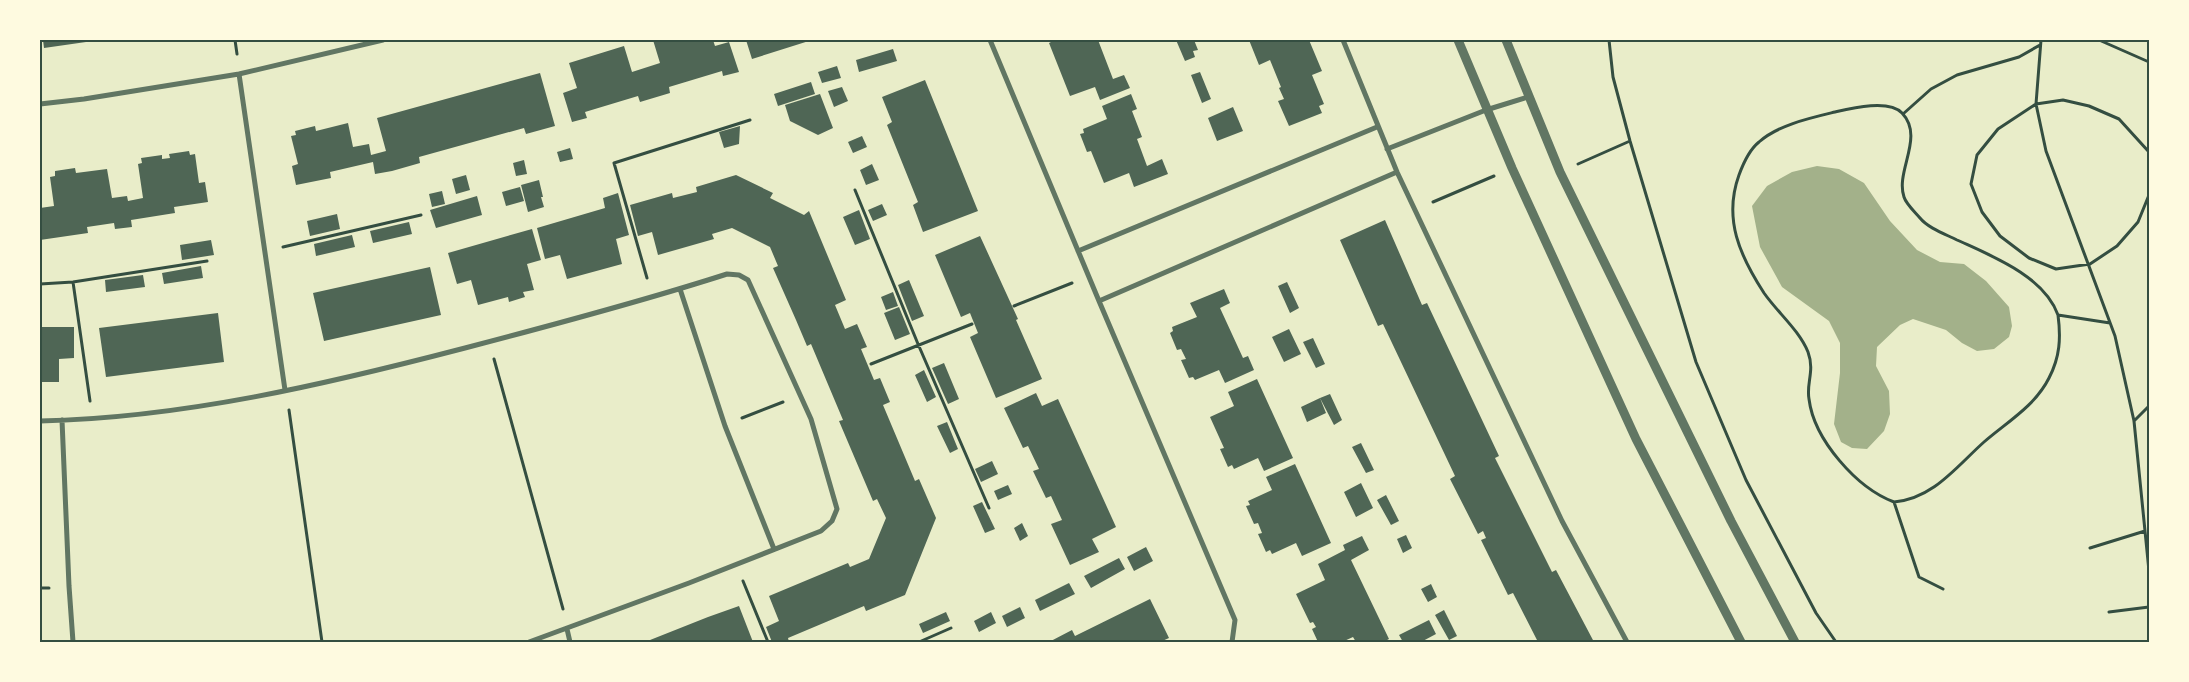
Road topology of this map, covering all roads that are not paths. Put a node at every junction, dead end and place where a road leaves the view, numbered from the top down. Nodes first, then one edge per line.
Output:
1 (383, 40) edge
2 (990, 40) edge
3 (1343, 40) edge
4 (1458, 40) edge
5 (1506, 40) edge
6 (239, 74) junction
7 (1528, 97) junction
8 (40, 104) edge
9 (1486, 110) junction
10 (1377, 127) junction
11 (1387, 149) junction
12 (1397, 172) junction
13 (1078, 251) junction
14 (680, 289) junction
15 (1099, 301) junction
16 (285, 390) junction
17 (62, 420) junction
18 (40, 421) edge
19 (774, 549) junction
20 (567, 629) junction
21 (74, 642) edge
22 (529, 642) edge
23 (570, 642) edge
24 (1232, 642) edge
25 (1627, 642) edge
26 (1741, 642) edge
27 (1795, 642) edge

1 - 6 street
2 - 13 street
3 - 10 street
4 - 9 street
5 - 7 street
6 - 8 street
6 - 16 street
7 - 9 street
7 - 27 street
9 - 11 street
9 - 26 street
10 - 11 street
10 - 13 street
11 - 12 street
12 - 15 street
12 - 25 street
13 - 15 street
14 - 16 street
14 - 19 street
14 - 19 street
15 - 24 street
16 - 17 street
17 - 18 street
17 - 21 street
19 - 20 street
20 - 22 street
20 - 23 street

